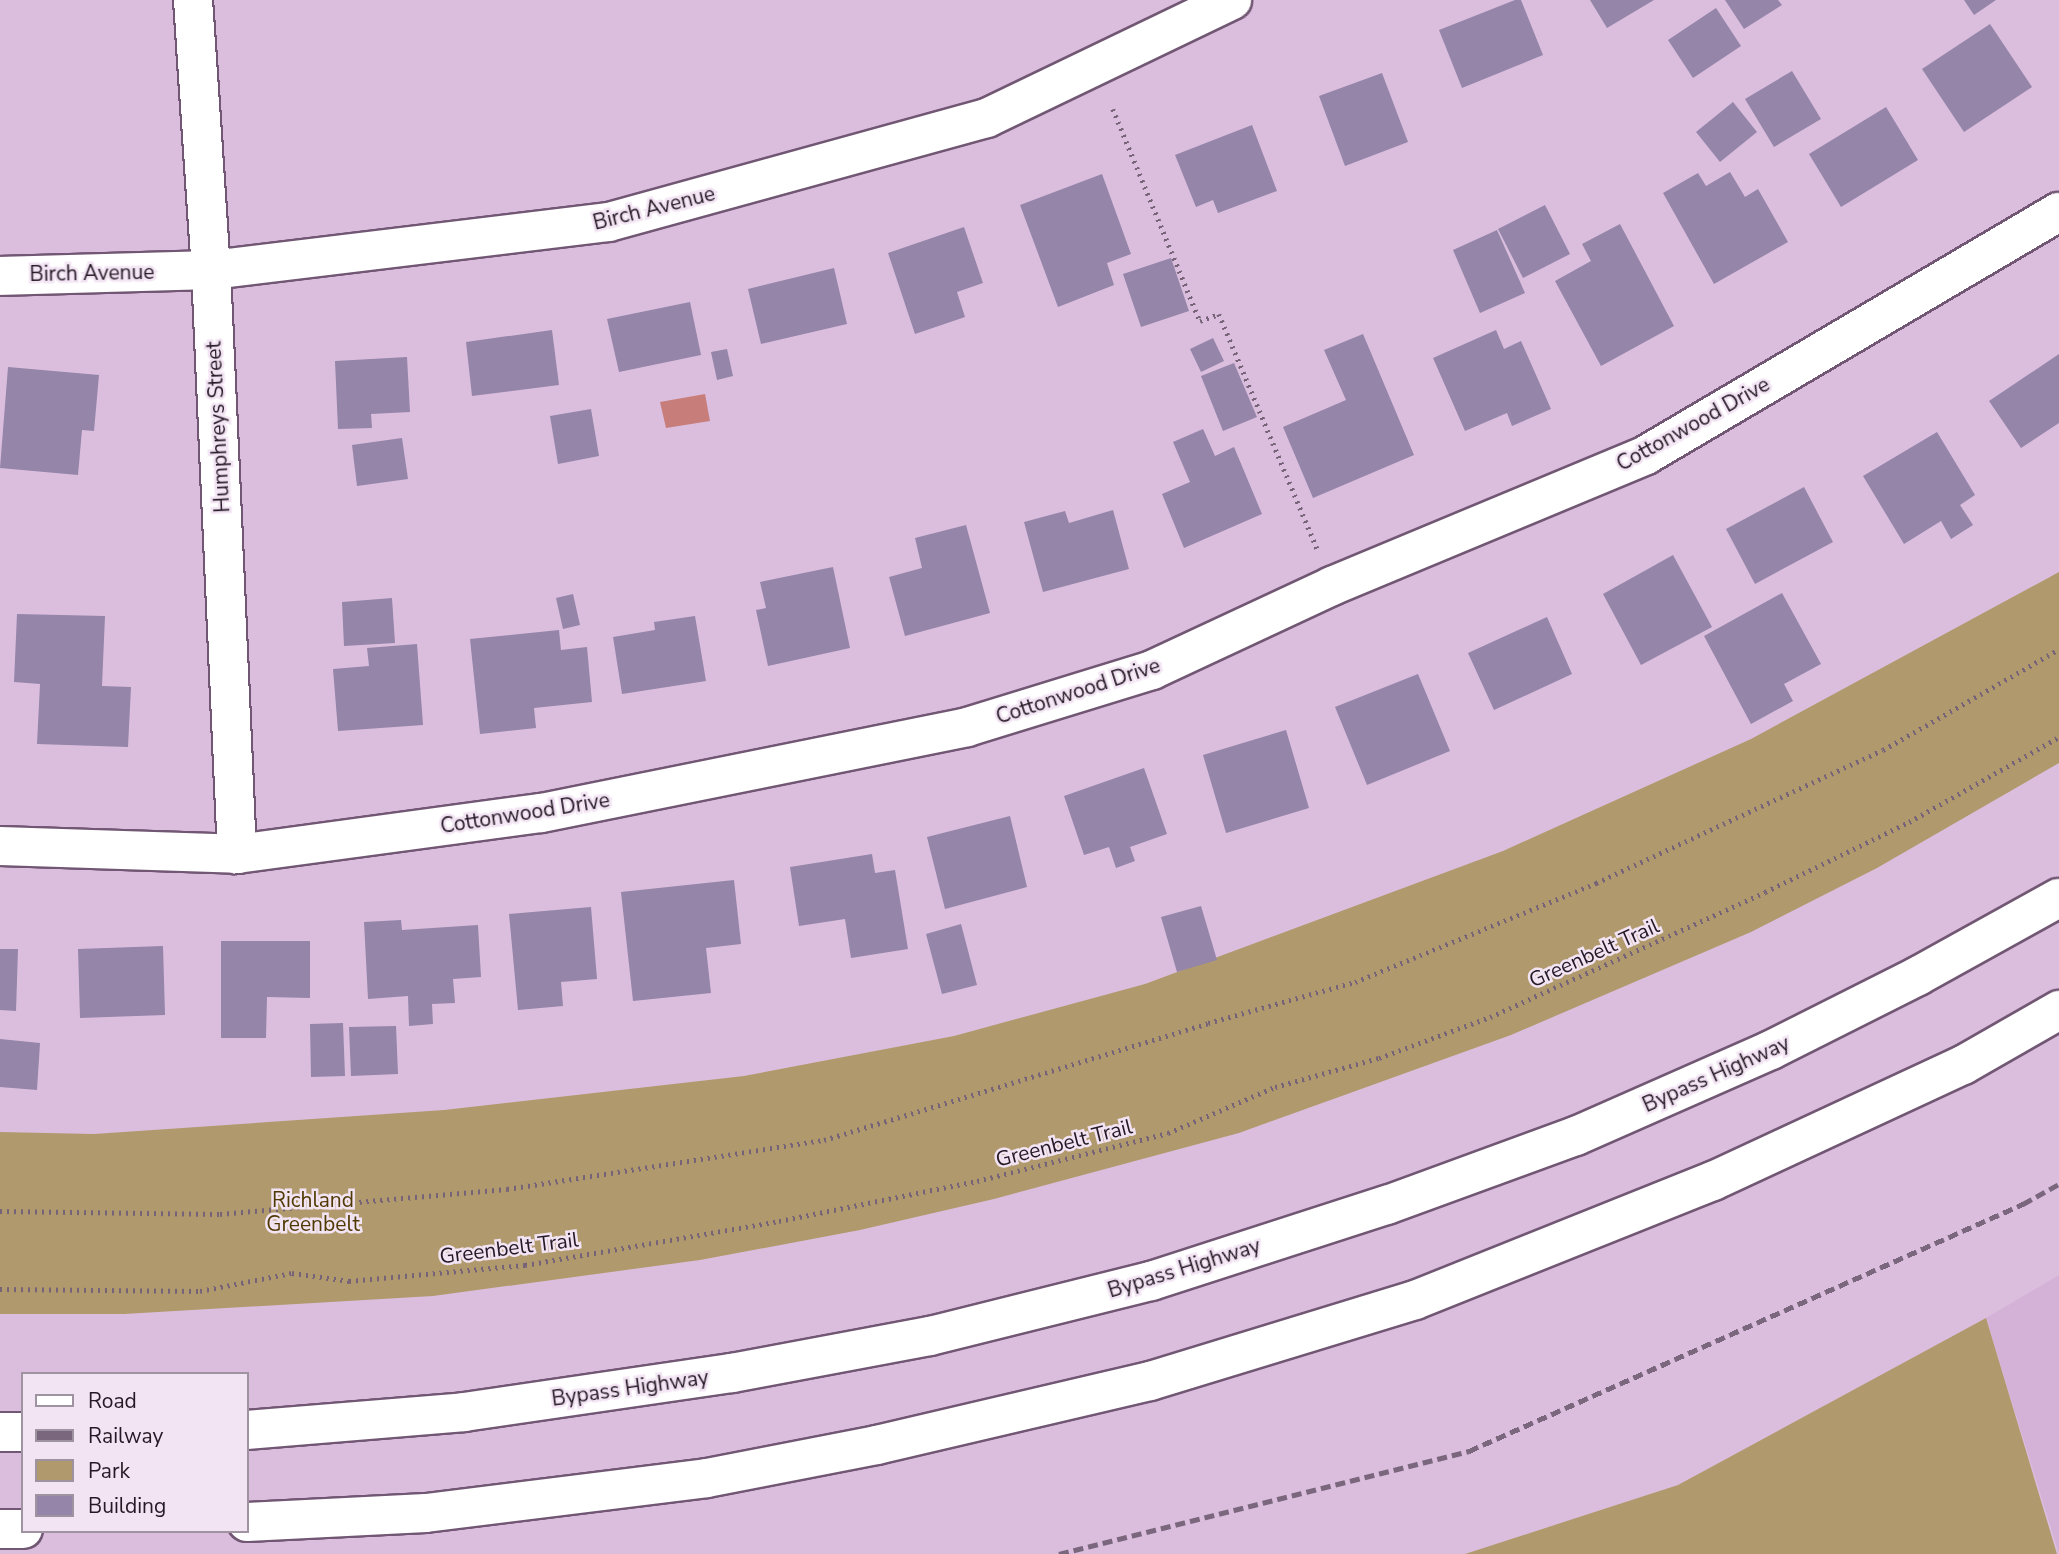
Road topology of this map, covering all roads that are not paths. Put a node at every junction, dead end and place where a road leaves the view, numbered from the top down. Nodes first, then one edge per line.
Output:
1 (193, 0) edge
2 (1231, 0) edge
3 (2059, 212) edge
4 (211, 270) junction
5 (0, 276) edge
6 (0, 846) edge
7 (237, 854) junction
8 (2059, 898) edge
9 (2059, 1010) edge
10 (248, 1430) edge
11 (0, 1432) edge
12 (21, 1432) edge
13 (248, 1522) edge
14 (0, 1529) edge
15 (21, 1529) edge

1 - 4 main road, Humphreys Street
2 - 4 main road, Birch Avenue
3 - 7 main road, Cottonwood Drive
4 - 5 main road, Birch Avenue
4 - 7 main road, Humphreys Street
6 - 7 main road, Cottonwood Drive
8 - 10 main road, Bypass Highway
9 - 13 main road
11 - 12 main road
14 - 15 main road

